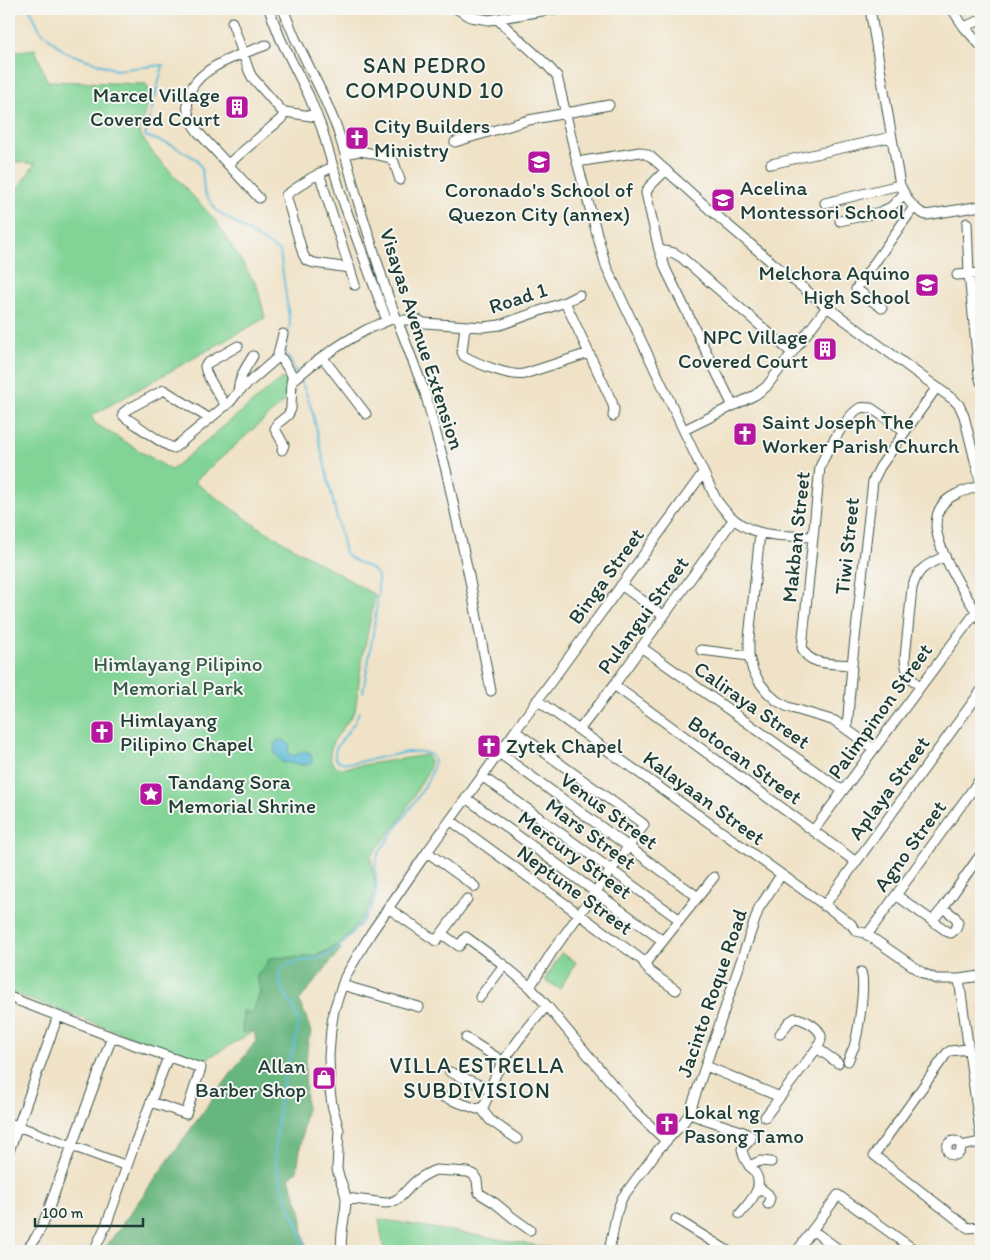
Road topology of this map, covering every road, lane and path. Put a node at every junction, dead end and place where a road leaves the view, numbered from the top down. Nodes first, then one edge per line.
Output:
1 (269, 9) edge
2 (283, 9) edge
3 (457, 9) edge
4 (554, 9) edge
5 (870, 9) edge
6 (952, 9) edge
7 (497, 19) junction
8 (981, 20) edge
9 (232, 22) dead end
10 (964, 26) junction
11 (266, 45) dead end
12 (981, 46) edge
13 (243, 54) junction
14 (609, 105) dead end
15 (285, 112) junction
16 (567, 113) junction
17 (317, 117) junction
18 (892, 137) junction
19 (455, 142) dead end
20 (345, 154) junction
21 (577, 162) junction
22 (228, 164) junction
23 (771, 164) dead end
24 (332, 167) junction
25 (666, 170) junction
26 (319, 173) junction
27 (400, 180) dead end
28 (900, 185) junction
29 (904, 194) junction
30 (259, 198) dead end
31 (357, 198) junction
32 (343, 201) junction
33 (824, 202) dead end
34 (981, 206) edge
35 (914, 207) junction
36 (840, 221) dead end
37 (967, 223) dead end
38 (659, 250) junction
39 (350, 268) junction
40 (969, 274) junction
41 (981, 274) edge
42 (957, 275) dead end
43 (355, 285) dead end
44 (579, 294) dead end
45 (564, 302) junction
46 (828, 307) junction
47 (882, 308) dead end
48 (387, 321) junction
49 (398, 321) junction
50 (465, 326) junction
51 (283, 334) dead end
52 (238, 346) dead end
53 (589, 352) junction
54 (792, 353) junction
55 (253, 356) dead end
56 (277, 358) junction
57 (322, 358) junction
58 (297, 378) junction
59 (981, 382) edge
60 (937, 387) junction
61 (238, 392) junction
62 (226, 406) junction
63 (733, 406) junction
64 (366, 414) dead end
65 (613, 416) dead end
66 (210, 419) junction
67 (684, 430) junction
68 (905, 431) junction
69 (282, 450) dead end
70 (703, 473) junction
71 (981, 485) edge
72 (733, 520) junction
73 (760, 534) junction
74 (812, 537) junction
75 (946, 556) junction
76 (621, 585) junction
77 (976, 612) junction
78 (664, 616) junction
79 (981, 620) edge
80 (641, 647) junction
81 (701, 650) dead end
82 (749, 656) junction
83 (852, 665) junction
84 (614, 685) junction
85 (920, 686) junction
86 (491, 691) dead end
87 (981, 691) edge
88 (538, 700) junction
89 (848, 729) junction
90 (579, 730) junction
91 (515, 731) junction
92 (874, 749) junction
93 (499, 752) junction
94 (482, 776) junction
95 (981, 778) edge
96 (843, 791) junction
97 (466, 798) junction
98 (450, 820) junction
99 (813, 831) junction
100 (629, 847) junction
101 (427, 852) junction
102 (981, 854) edge
103 (856, 862) junction
104 (611, 870) junction
105 (781, 875) junction
106 (714, 877) dead end
107 (475, 887) dead end
108 (596, 892) junction
109 (896, 895) junction
110 (698, 897) junction
111 (467, 898) dead end
112 (824, 906) junction
113 (388, 908) junction
114 (942, 908) junction
115 (579, 915) junction
116 (680, 920) junction
117 (932, 921) junction
118 (442, 934) junction
119 (866, 934) junction
120 (663, 941) junction
121 (642, 960) junction
122 (504, 965) junction
123 (861, 972) dead end
124 (981, 976) edge
125 (959, 979) junction
126 (342, 985) junction
127 (530, 987) junction
128 (676, 990) dead end
129 (9, 997) edge
130 (480, 997) dead end
131 (548, 1006) junction
132 (419, 1007) dead end
133 (58, 1016) junction
134 (780, 1034) dead end
135 (112, 1037) junction
136 (466, 1038) dead end
137 (817, 1048) junction
138 (968, 1049) junction
139 (168, 1057) junction
140 (504, 1062) junction
141 (706, 1066) junction
142 (450, 1072) dead end
143 (490, 1089) junction
144 (443, 1097) dead end
145 (780, 1097) junction
146 (151, 1102) junction
147 (482, 1108) junction
148 (689, 1114) junction
149 (765, 1117) dead end
150 (13, 1125) edge
151 (981, 1138) edge
152 (517, 1140) dead end
153 (666, 1141) junction
154 (981, 1142) edge
155 (72, 1146) junction
156 (961, 1146) dead end
157 (9, 1151) edge
158 (771, 1162) dead end
159 (127, 1166) junction
160 (749, 1166) junction
161 (759, 1186) junction
162 (346, 1198) junction
163 (768, 1204) dead end
164 (740, 1214) dead end
165 (676, 1219) dead end
166 (981, 1226) edge
167 (530, 1230) dead end
168 (812, 1230) junction
169 (26, 1251) edge
170 (94, 1251) edge
171 (342, 1251) edge
172 (609, 1251) edge
173 (728, 1251) edge
174 (797, 1251) edge
175 (841, 1251) edge
176 (916, 1251) edge

1 - 17 street, Visayas Avenue Extension
2 - 20 street, Visayas Avenue Extension
3 - 7 street
4 - 7 street
5 - 18 street
6 - 10 street
7 - 16 street
8 - 10 street
9 - 13 street
10 - 12 street
11 - 13 street
13 - 15 street
13 - 22 street
14 - 16 street
15 - 17 street
15 - 22 street
16 - 19 street
16 - 21 street
17 - 24 street, Visayas Avenue Extension
18 - 23 street
18 - 28 street
20 - 27 street
20 - 31 street, Visayas Avenue Extension
21 - 25 street
21 - 67 street
22 - 30 street
24 - 26 street
24 - 32 street, Visayas Avenue Extension
25 - 38 street
25 - 46 street
26 - 39 street
26 - 39 street
28 - 29 street
28 - 33 street
29 - 35 street
29 - 36 street
31 - 32 street
31 - 49 street, Visayas Avenue Extension
32 - 48 street, Visayas Avenue Extension
34 - 35 street
35 - 47 street
37 - 40 street
38 - 54 street
38 - 63 street
39 - 43 street
40 - 41 street
40 - 42 street
40 - 59 street
44 - 45 street, Road 1
45 - 50 street, Road 1
45 - 53 street
46 - 54 street
46 - 60 street
48 - 49 street
48 - 57 street
49 - 50 street, Road 1
49 - 86 street, Visayas Avenue Extension
50 - 53 street
51 - 56 street
52 - 62 street
53 - 65 street
54 - 63 street
55 - 61 street
56 - 58 street
56 - 61 street
57 - 58 street
57 - 64 street
58 - 69 street
60 - 68 street, Tiwi Street
60 - 71 street
61 - 62 street
62 - 66 street
63 - 67 street
66 - 66 street
67 - 70 street
68 - 74 street, Makban Street
68 - 83 street, Tiwi Street
70 - 72 street
70 - 76 street, Binga Street
71 - 75 street
72 - 73 street
72 - 78 street, Pulangui Street
73 - 74 street
73 - 82 street
74 - 83 street, Makban Street
75 - 77 street
75 - 85 street
76 - 78 street
76 - 88 street, Binga Street
77 - 79 street
77 - 85 street, Palimpinon Street
78 - 80 street, Pulangui Street
80 - 84 street, Pulangui Street
80 - 96 street, Caliraya Street
81 - 82 street
82 - 89 street
83 - 89 street, Tiwi Street
84 - 90 street, Pulangui Street
84 - 99 street, Botocan Street
85 - 92 street, Palimpinon Street
87 - 103 street, Aplaya Street
88 - 90 street, Kalayaan Street
88 - 91 street, Binga Street
89 - 92 street
90 - 105 street, Kalayaan Street
91 - 93 street, Binga Street
91 - 100 street
92 - 96 street, Palimpinon Street
93 - 94 street, Binga Street
93 - 100 street, Venus Street
94 - 97 street, Binga Street
94 - 104 street, Mars Street
95 - 109 street, Agno Street
96 - 99 street, Palimpinon Street
97 - 98 street, Binga Street
97 - 108 street, Mercury Street
98 - 101 street, Binga Street
98 - 115 street, Neptune Street
99 - 103 street, Botocan Street
100 - 104 street
100 - 110 street, Venus Street
101 - 107 street
101 - 113 street, Binga Street
102 - 114 street
103 - 112 street, Aplaya Street
104 - 108 street
104 - 116 street, Mars Street
105 - 112 street, Kalayaan Street
105 - 141 street, Jacinto Roque Road
106 - 110 street
108 - 115 street
108 - 120 street, Mercury Street
109 - 117 street
109 - 119 street, Agno Street
110 - 116 street
111 - 118 street
112 - 119 street, Kalayaan Street
113 - 118 street
113 - 126 street, Binga Street
114 - 117 street
114 - 117 street
115 - 121 street, Neptune Street
115 - 127 street
116 - 120 street
118 - 122 street
119 - 125 street, Kalayaan Street
120 - 121 street
121 - 128 street, Neptune Street
122 - 127 street
122 - 130 street
123 - 137 street
124 - 125 street, Kalayaan Street
125 - 138 street
126 - 132 street
126 - 162 street, Binga Street
127 - 131 street
129 - 133 street
131 - 140 street
131 - 153 street
133 - 135 street
133 - 150 street
134 - 137 street
135 - 139 street
135 - 155 street
136 - 140 street
137 - 145 street
138 - 151 street
138 - 166 street
139 - 146 street
139 - 146 street
140 - 143 street
141 - 145 street
141 - 148 street, Jacinto Roque Road
142 - 143 street
143 - 147 street
144 - 147 street
145 - 149 street
146 - 159 street
147 - 152 street
148 - 153 street, Jacinto Roque Road
148 - 160 street
150 - 155 street
150 - 157 street
153 - 172 street, Jacinto Roque Road
154 - 156 street
155 - 159 street
155 - 169 street
158 - 160 street
159 - 170 street
160 - 161 street
161 - 163 street
161 - 164 street
162 - 167 street
162 - 171 street
165 - 173 street
168 - 174 street
168 - 175 street
168 - 176 street

